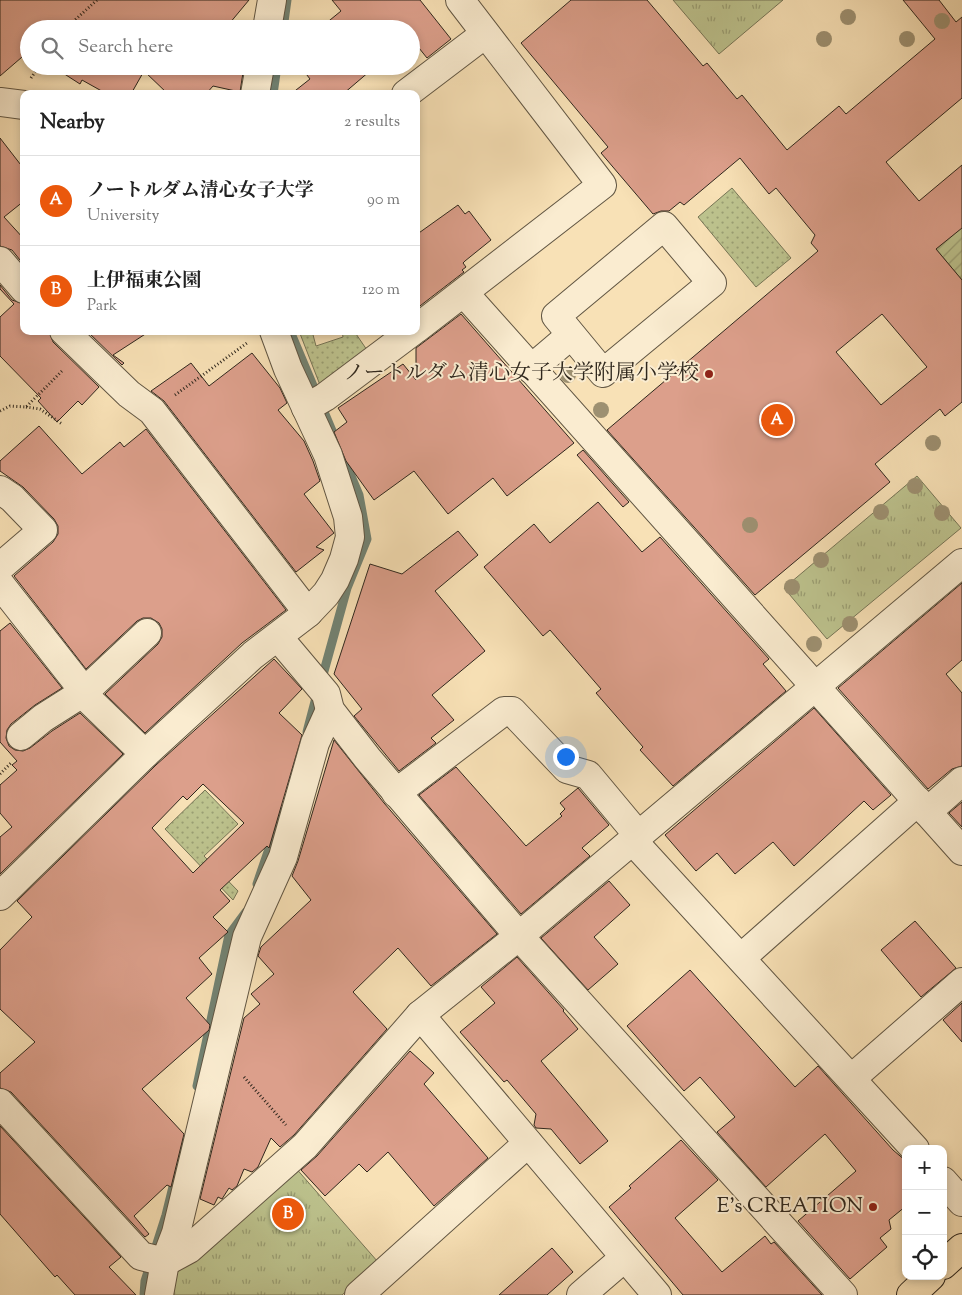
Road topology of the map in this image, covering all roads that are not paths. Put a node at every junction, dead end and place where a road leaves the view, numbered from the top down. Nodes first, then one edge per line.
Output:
1 (272, 0) edge
2 (460, 0) edge
3 (269, 20) edge
4 (485, 34) junction
5 (258, 75) edge
6 (256, 90) edge
7 (411, 90) edge
8 (0, 102) edge
9 (20, 104) edge
10 (0, 261) edge
11 (20, 284) edge
12 (464, 293) junction
13 (420, 325) edge
14 (68, 335) edge
15 (275, 335) edge
16 (408, 335) edge
17 (571, 335) junction
18 (531, 369) junction
19 (315, 403) junction
20 (0, 490) edge
21 (962, 563) edge
22 (0, 567) edge
23 (0, 584) edge
24 (308, 614) junction
25 (147, 633) dead end
26 (278, 637) junction
27 (815, 686) junction
28 (84, 692) junction
29 (323, 694) junction
30 (21, 736) dead end
31 (145, 754) junction
32 (962, 782) edge
33 (396, 792) junction
34 (922, 807) junction
35 (635, 838) junction
36 (962, 851) edge
37 (0, 896) edge
38 (519, 936) junction
39 (741, 958) junction
40 (962, 982) edge
41 (420, 1015) junction
42 (852, 1078) junction
43 (0, 1103) edge
44 (528, 1143) junction
45 (911, 1145) edge
46 (947, 1185) edge
47 (962, 1202) edge
48 (962, 1248) edge
49 (624, 1258) junction
50 (154, 1260) junction
51 (947, 1261) edge
52 (927, 1280) edge
53 (159, 1295) edge
54 (359, 1295) edge
55 (581, 1295) edge
56 (657, 1295) edge
57 (843, 1295) edge
58 (910, 1295) edge

1 - 3 street
2 - 4 street
4 - 7 street
4 - 12 street
5 - 6 street
8 - 9 street
10 - 11 street
12 - 13 street
12 - 18 street
14 - 24 street
15 - 19 street
16 - 19 street
17 - 17 street
17 - 18 street
18 - 27 street
19 - 24 street
20 - 22 street
21 - 27 street
23 - 28 street
24 - 26 street
25 - 28 street
26 - 29 street
26 - 31 street
27 - 34 street
27 - 35 street
28 - 30 street
28 - 31 street
29 - 33 street
29 - 50 street
31 - 37 street
32 - 34 street
33 - 35 street
33 - 38 street
34 - 36 street
34 - 39 street
35 - 38 street
35 - 39 street
38 - 41 street
38 - 57 street
39 - 42 street
40 - 42 street
41 - 44 street
41 - 50 street
42 - 45 street
43 - 50 street
44 - 49 street
44 - 54 street
46 - 47 street
48 - 51 highway
49 - 55 street
49 - 56 street
50 - 53 street
52 - 58 highway

